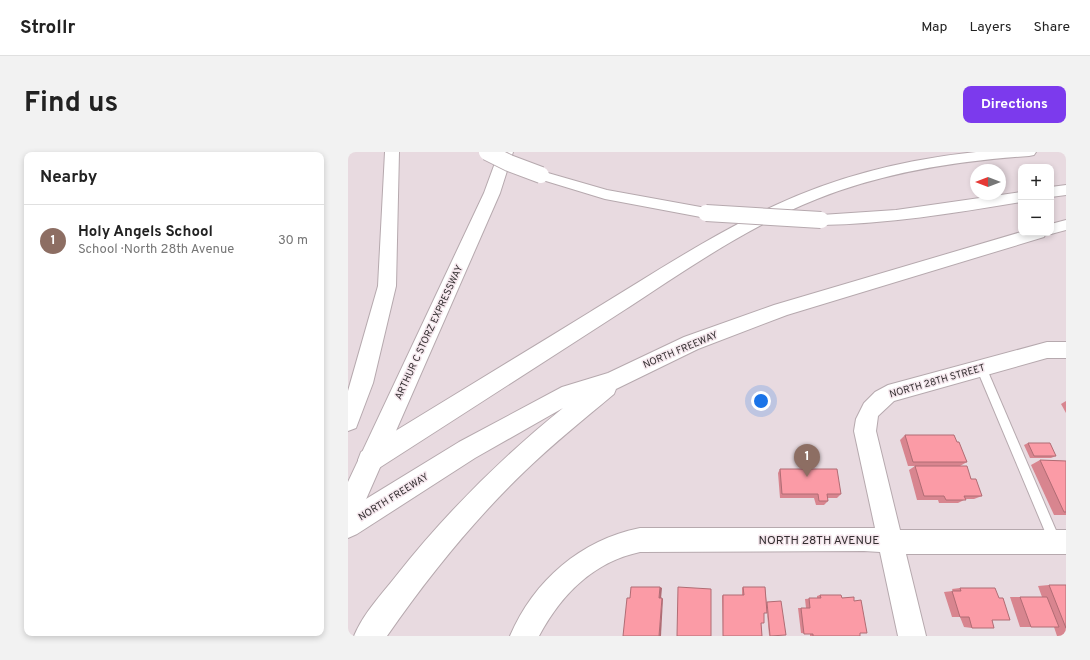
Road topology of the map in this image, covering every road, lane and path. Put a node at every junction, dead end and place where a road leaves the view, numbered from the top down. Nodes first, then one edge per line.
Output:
1 (392, 152) edge
2 (487, 152) edge
3 (506, 152) edge
4 (1029, 152) edge
5 (1066, 190) edge
6 (1054, 192) edge
7 (1018, 197) edge
8 (1066, 225) edge
9 (1054, 228) edge
10 (1028, 236) edge
11 (1066, 350) edge
12 (981, 367) junction
13 (613, 381) junction
14 (348, 421) edge
15 (370, 460) junction
16 (348, 474) edge
17 (348, 511) edge
18 (348, 524) edge
19 (890, 540) junction
20 (1061, 542) edge
21 (369, 636) edge
22 (524, 636) edge
23 (912, 636) edge

1 - 14 highway
2 - 7 highway, bridge
3 - 15 highway, ARTHUR C STORZ EXPRESSWAY
4 - 15 highway
5 - 6 highway
8 - 9 highway
10 - 13 highway, NORTH FREEWAY
11 - 12 street, NORTH 28TH STREET
12 - 19 street, NORTH 28TH STREET
12 - 20 lane
13 - 18 highway, NORTH FREEWAY
13 - 21 highway
15 - 16 highway
15 - 17 highway, ARTHUR C STORZ EXPRESSWAY
19 - 20 street, NORTH 28TH AVENUE
19 - 22 street, NORTH 28TH AVENUE
19 - 23 street, NORTH 28TH STREET

